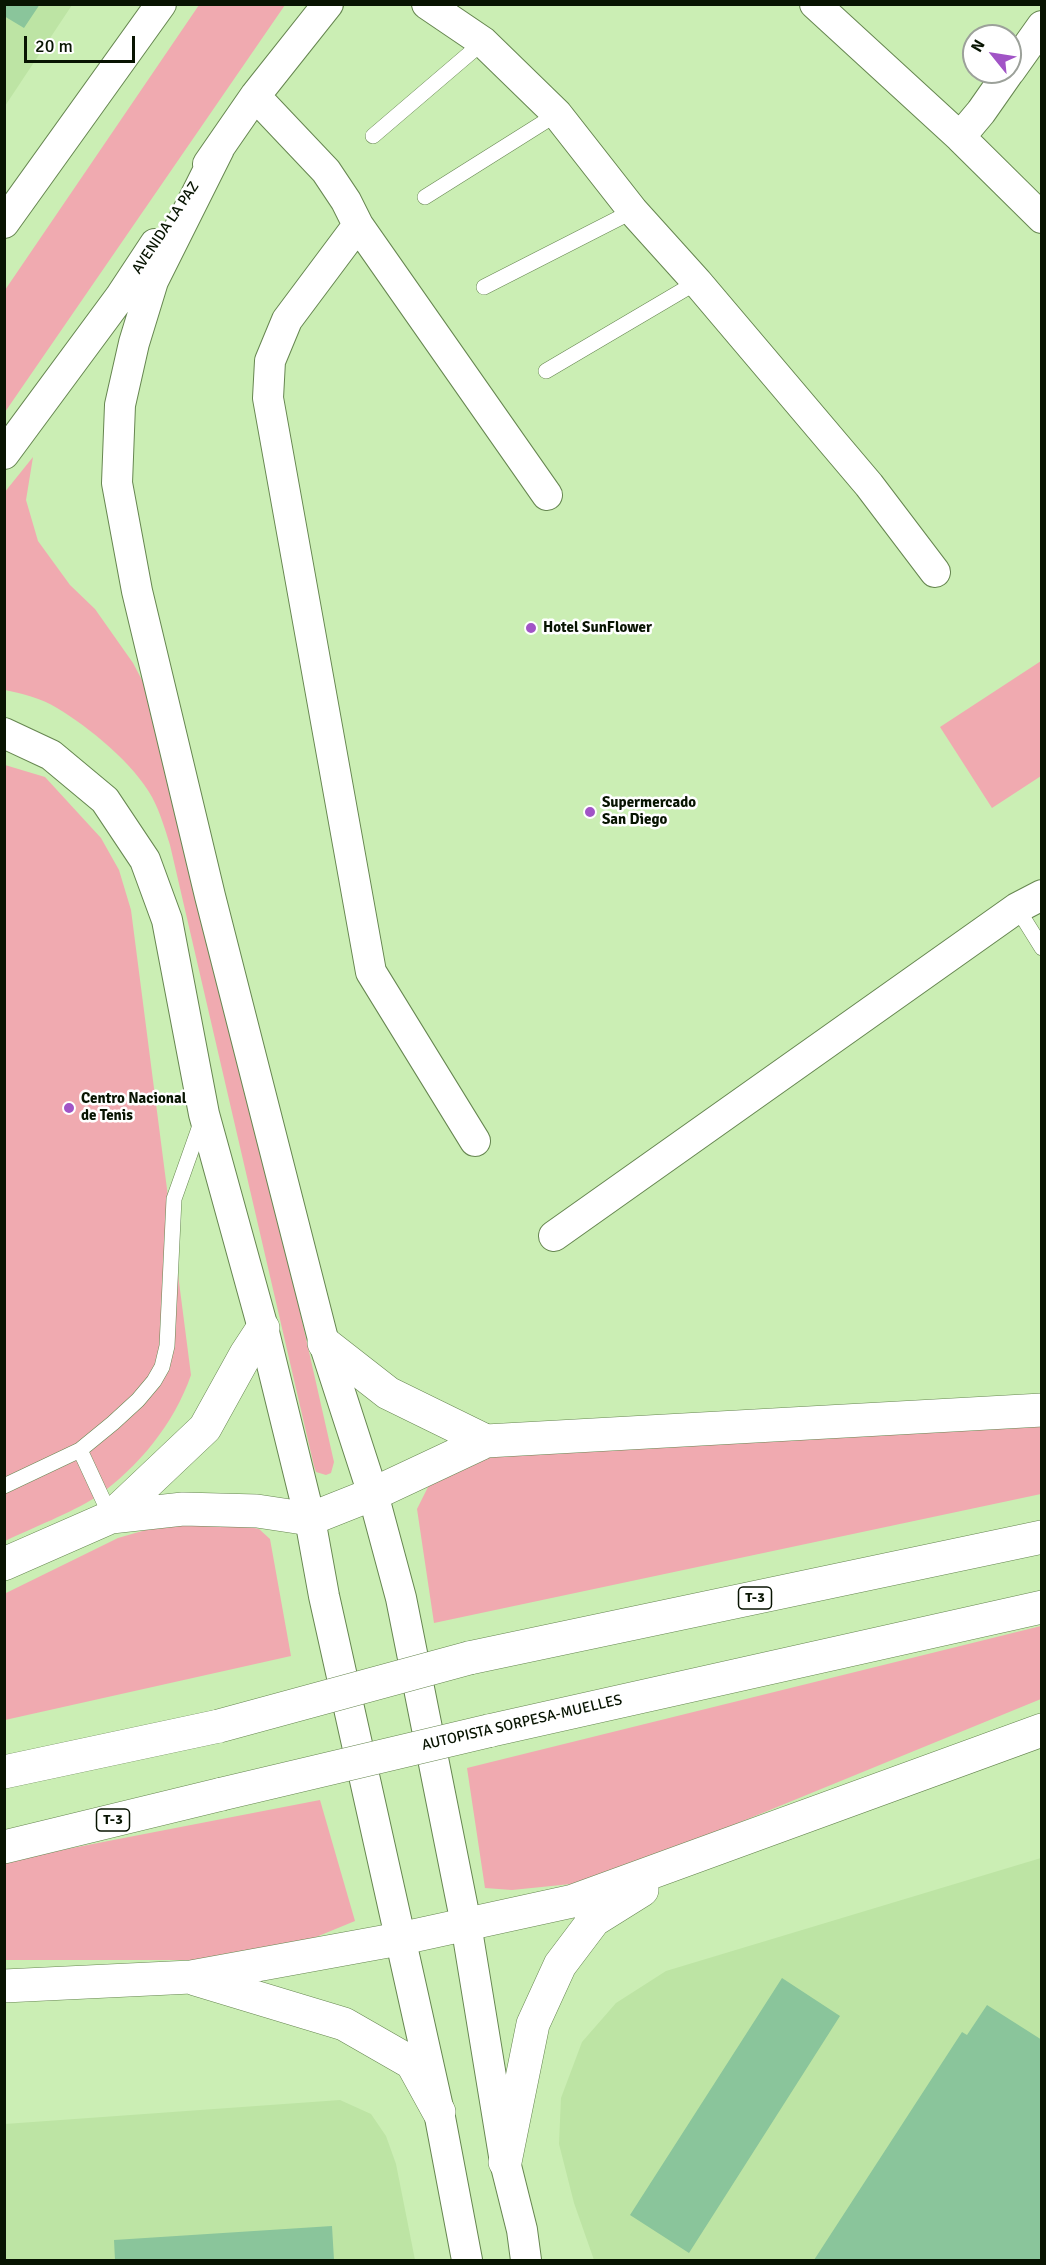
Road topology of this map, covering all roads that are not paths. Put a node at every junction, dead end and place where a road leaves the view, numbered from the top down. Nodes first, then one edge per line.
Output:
1 (161, 4) edge
2 (328, 4) edge
3 (427, 4) edge
4 (815, 4) edge
5 (1041, 26) edge
6 (483, 42) junction
7 (1022, 54) edge
8 (1001, 84) edge
9 (255, 96) junction
10 (557, 114) junction
11 (374, 136) dead end
12 (960, 137) junction
13 (219, 148) junction
14 (425, 197) dead end
15 (633, 211) junction
16 (1041, 218) edge
17 (4, 223) edge
18 (358, 225) junction
19 (697, 282) junction
20 (484, 288) dead end
21 (546, 371) dead end
22 (4, 454) edge
23 (547, 495) dead end
24 (935, 572) dead end
25 (4, 733) edge
26 (1029, 902) edge
27 (1041, 948) edge
28 (204, 1114) junction
29 (475, 1141) dead end
30 (554, 1236) dead end
31 (263, 1328) junction
32 (324, 1343) junction
33 (1041, 1410) edge
34 (486, 1441) junction
35 (80, 1450) junction
36 (4, 1486) edge
37 (373, 1494) junction
38 (111, 1517) junction
39 (310, 1519) junction
40 (1041, 1537) edge
41 (4, 1564) edge
42 (1041, 1607) edge
43 (1041, 1730) edge
44 (4, 1772) edge
45 (4, 1847) edge
46 (698, 1856) junction
47 (466, 1924) junction
48 (399, 1940) junction
49 (191, 1977) junction
50 (4, 1986) edge
51 (439, 2112) junction
52 (505, 2162) junction
53 (522, 2230) junction
54 (467, 2260) edge
55 (526, 2260) edge
56 (536, 2260) edge

1 - 17 street
2 - 9 street, AVENIDA LA PAZ
3 - 6 street
4 - 12 street
5 - 7 street
6 - 10 street
6 - 11 lane
8 - 12 street
9 - 13 street, AVENIDA LA PAZ
9 - 18 street
10 - 14 lane
10 - 15 street
12 - 16 street
13 - 22 street, AVENIDA LA PAZ
13 - 32 street
15 - 19 street
15 - 20 lane
18 - 23 street
18 - 29 street
19 - 21 lane
19 - 24 street
25 - 28 street
26 - 27 lane
26 - 30 street
28 - 31 street
28 - 35 lane
31 - 38 main road
31 - 39 street
32 - 34 main road
32 - 37 street
33 - 34 main road
34 - 37 main road
35 - 36 lane
35 - 38 lane
37 - 39 main road
37 - 47 street
38 - 39 main road
38 - 41 main road
39 - 48 street
40 - 44 main road, T-3, bridge
42 - 45 main road, AUTOPISTA SORPESA-MUELLES / T-3, bridge
43 - 46 main road
46 - 47 main road
46 - 52 main road
47 - 48 main road
47 - 52 street
48 - 49 main road
48 - 51 street
49 - 50 main road
49 - 51 main road
51 - 54 street
52 - 53 street
53 - 55 street
53 - 56 street

